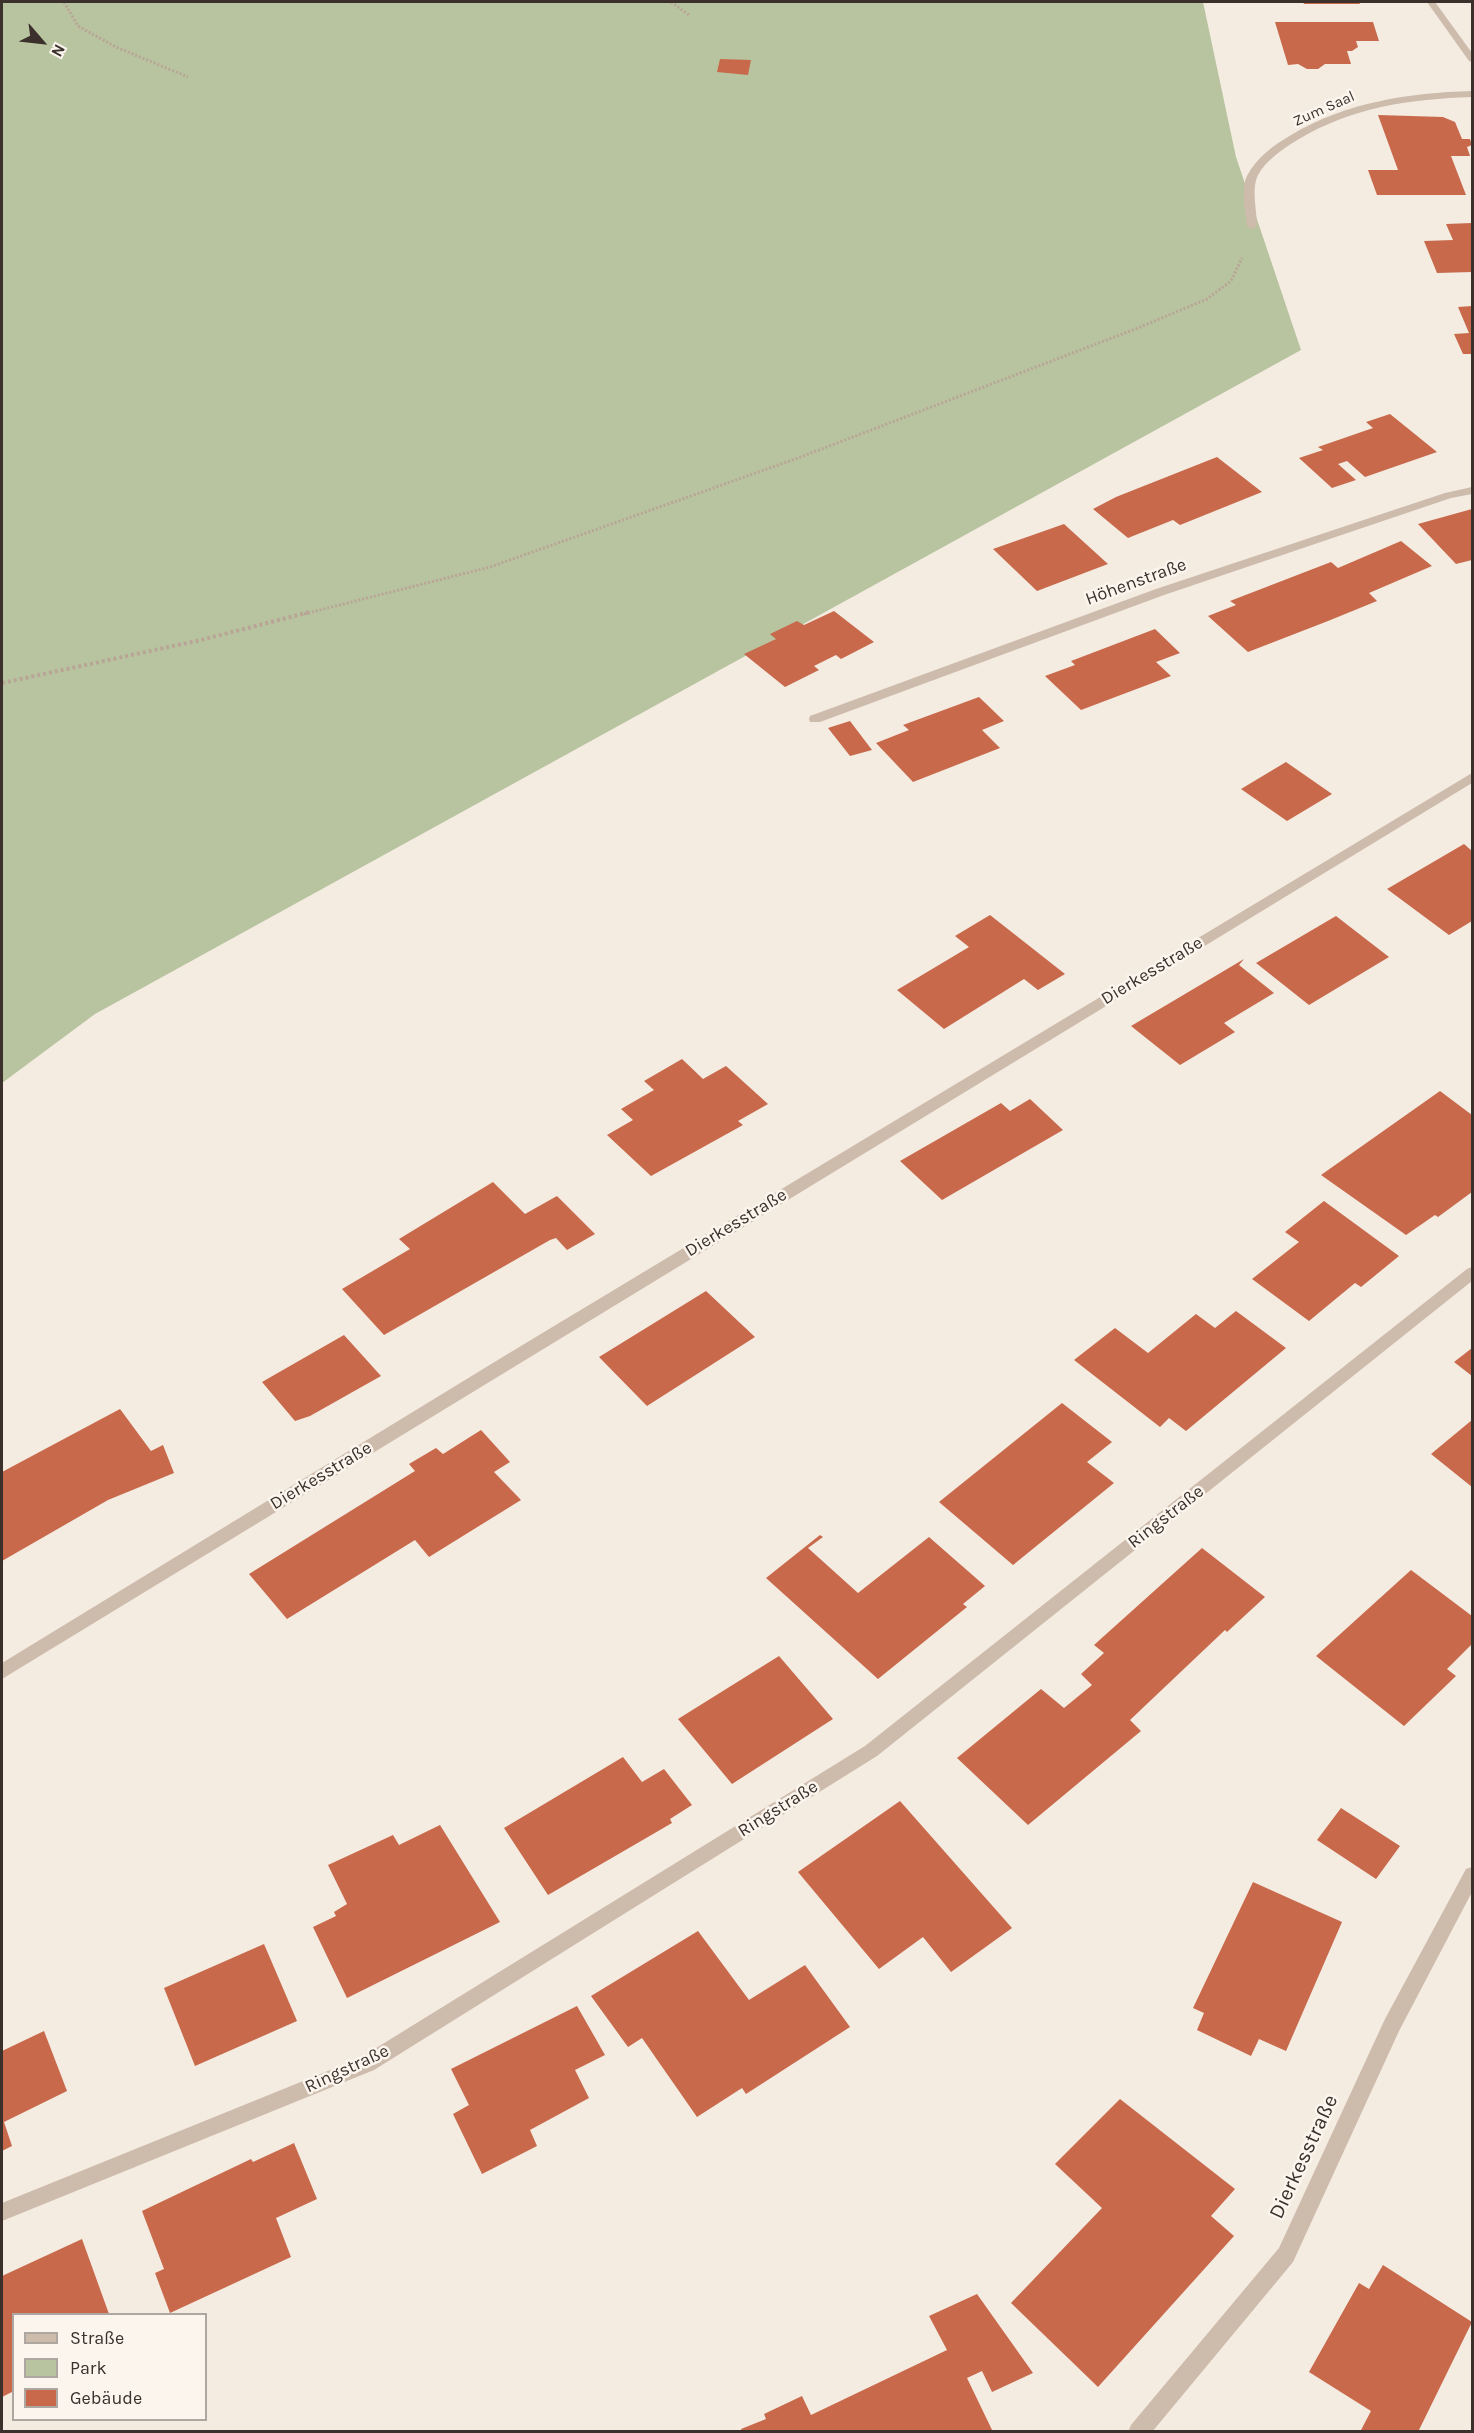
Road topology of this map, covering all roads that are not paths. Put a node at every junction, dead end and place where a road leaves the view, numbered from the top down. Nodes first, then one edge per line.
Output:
1 (1431, 2) edge
2 (1473, 59) edge
3 (1473, 94) edge
4 (1252, 226) road end
5 (1473, 491) edge
6 (815, 719) dead end
7 (1473, 777) edge
8 (1473, 1273) edge
9 (2, 1672) edge
10 (1473, 1875) edge
11 (2, 2212) edge
12 (1138, 2432) edge

1 - 2 street
3 - 4 street, Zum Saal
5 - 6 street, Höhenstraße
7 - 9 street, Dierkesstraße
8 - 11 street, Ringstraße
10 - 12 street, Dierkesstraße

